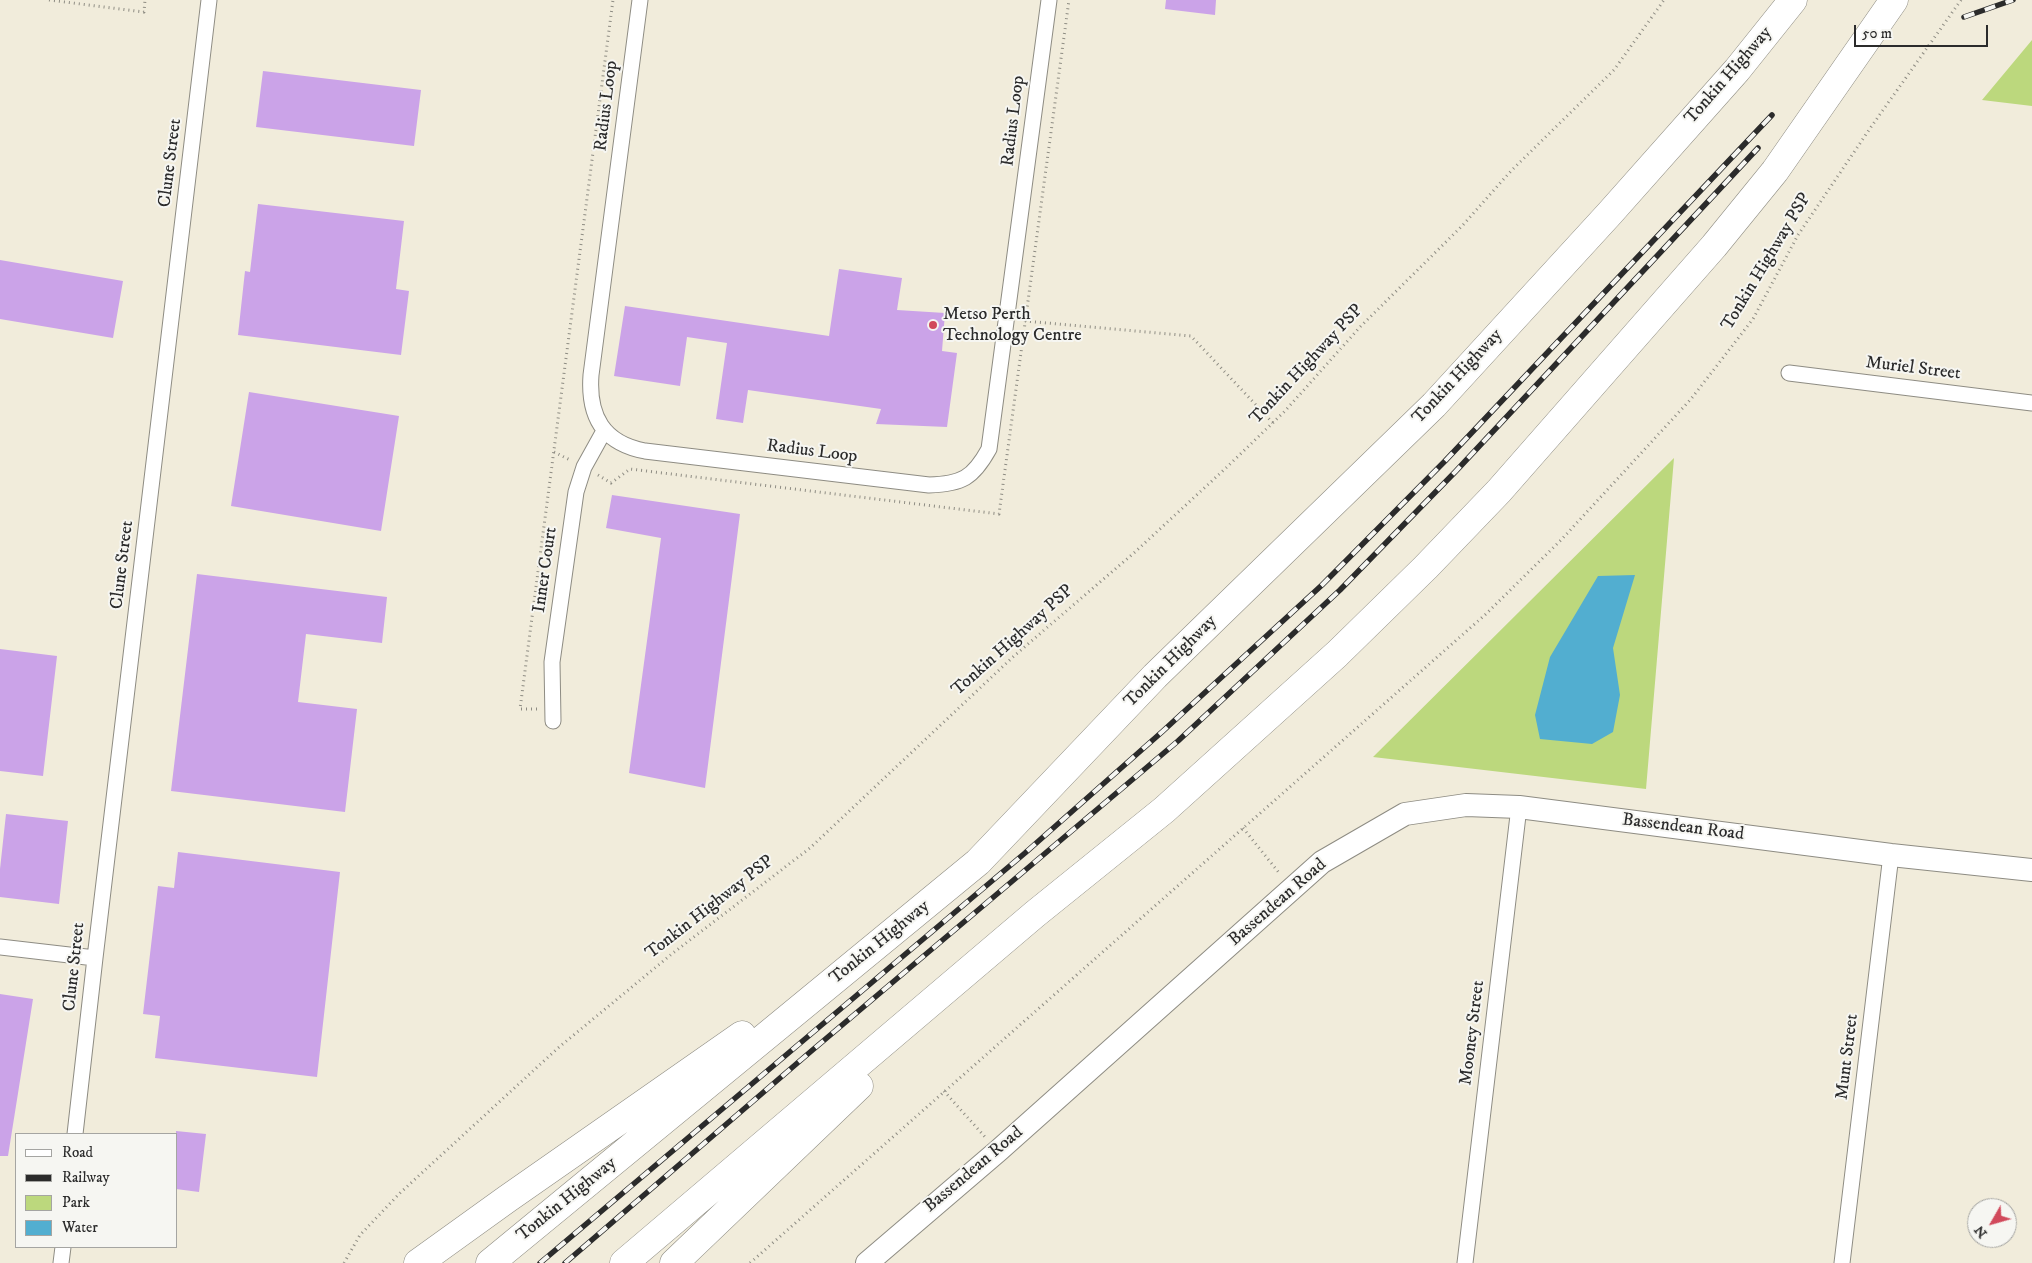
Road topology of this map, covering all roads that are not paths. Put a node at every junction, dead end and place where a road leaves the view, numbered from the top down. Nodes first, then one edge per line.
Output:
1 (209, 0) edge
2 (640, 0) edge
3 (1049, 0) edge
4 (1794, 0) edge
5 (1894, 0) edge
6 (1788, 372) dead end
7 (2032, 403) edge
8 (604, 431) junction
9 (1155, 676) junction
10 (553, 715) road end
11 (1519, 808) junction
12 (1891, 855) junction
13 (2032, 870) edge
14 (1036, 914) junction
15 (0, 947) edge
16 (95, 958) junction
17 (75, 1133) edge
18 (63, 1248) edge
19 (61, 1263) edge
20 (418, 1263) edge
21 (490, 1263) edge
22 (624, 1263) edge
23 (674, 1263) edge
24 (867, 1263) edge
25 (1465, 1263) edge
26 (1842, 1263) edge

1 - 16 street, Clune Street
2 - 8 street, Radius Loop
3 - 8 street, Radius Loop
4 - 9 highway, Tonkin Highway
5 - 14 highway
6 - 7 street, Muriel Street
8 - 10 street, Inner Court
9 - 20 highway
9 - 21 highway, Tonkin Highway
11 - 12 street, Bassendean Road
11 - 24 street, Bassendean Road
11 - 25 street, Mooney Street
12 - 13 street, Bassendean Road
12 - 26 street, Munt Street
14 - 22 highway
14 - 23 highway
15 - 16 street
16 - 17 street, Clune Street
18 - 19 street

